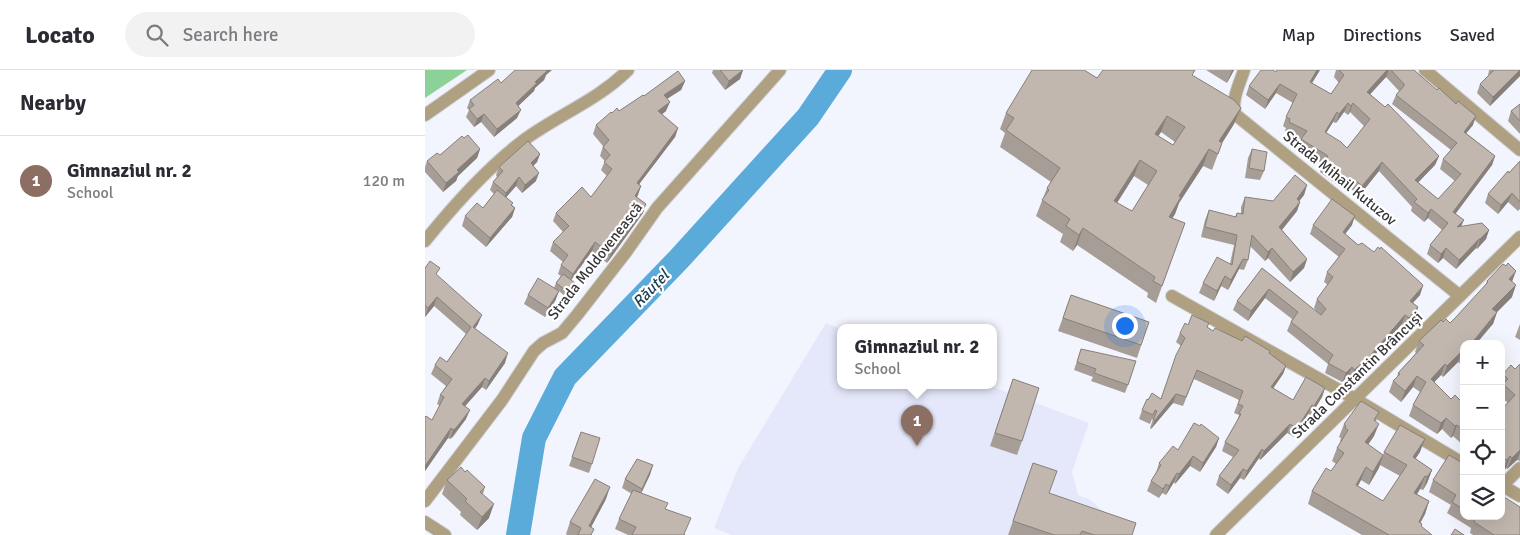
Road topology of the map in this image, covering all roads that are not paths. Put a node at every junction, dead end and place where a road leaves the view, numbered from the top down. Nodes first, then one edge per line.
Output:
1 (489, 70) edge
2 (629, 70) edge
3 (781, 70) edge
4 (1244, 70) edge
5 (1425, 70) edge
6 (425, 115) edge
7 (1520, 150) edge
8 (1520, 237) edge
9 (425, 241) edge
10 (1172, 296) dead end
11 (1460, 296) junction
12 (1355, 399) junction
13 (1460, 462) edge
14 (1520, 468) edge
15 (1505, 483) edge
16 (1505, 488) edge
17 (1520, 496) edge
18 (425, 500) edge
19 (425, 522) edge
20 (445, 535) edge
21 (1216, 535) edge

1 - 6 street
2 - 9 street
3 - 18 street, Strada Moldovenească
4 - 11 street, Strada Mihail Kutuzov
5 - 7 street
8 - 11 street, Strada Constantin Brâncuși
10 - 12 street
11 - 12 street, Strada Constantin Brâncuși
12 - 13 street
12 - 21 street, Strada Constantin Brâncuși
14 - 15 street
16 - 17 street
19 - 20 street

